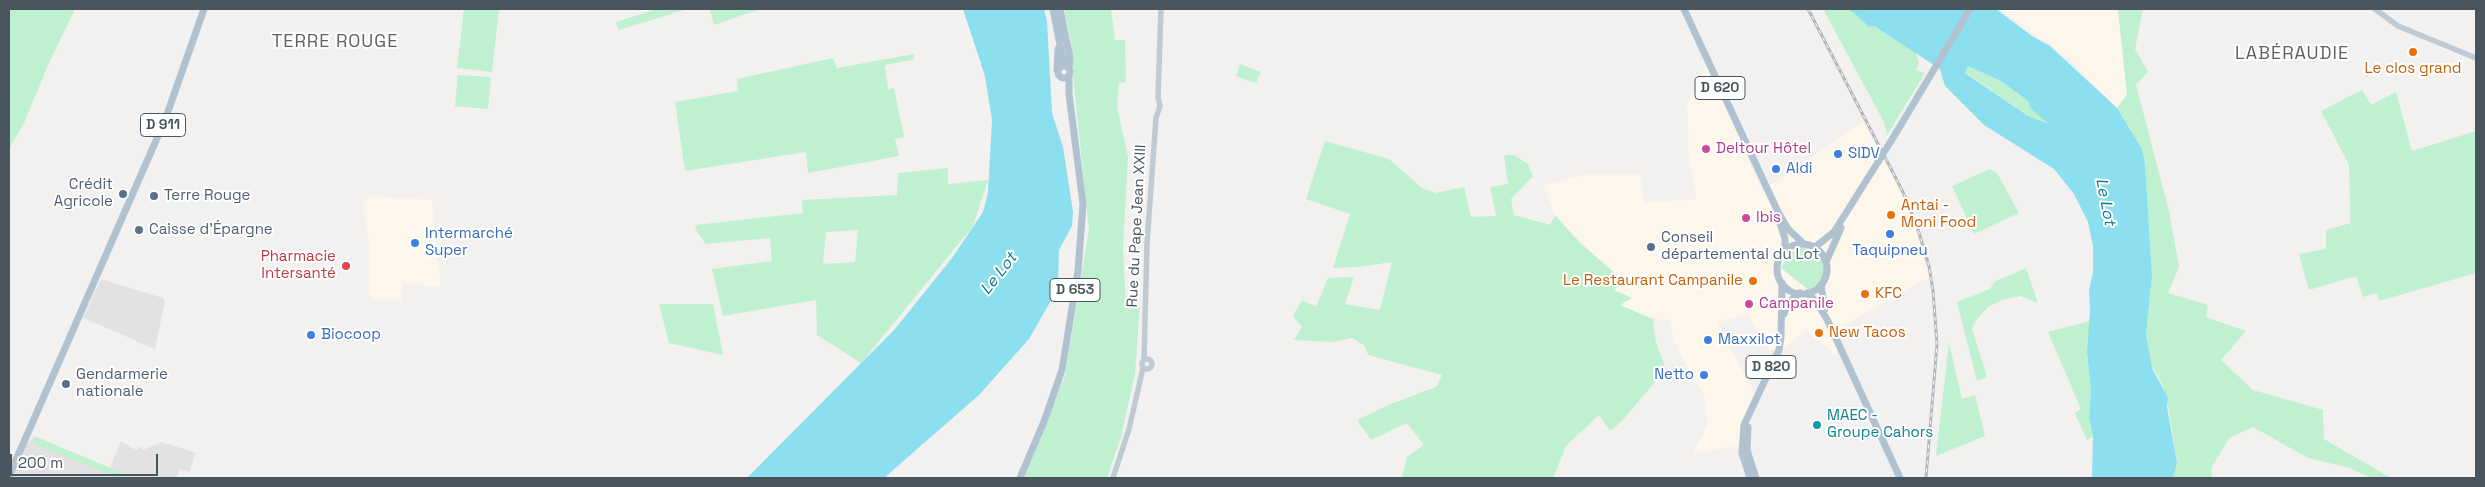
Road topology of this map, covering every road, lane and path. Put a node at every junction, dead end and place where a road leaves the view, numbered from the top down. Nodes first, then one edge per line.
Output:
1 (204, 9) edge
2 (1054, 9) edge
3 (1060, 9) edge
4 (1161, 9) edge
5 (1684, 9) edge
6 (1970, 9) edge
7 (2375, 9) edge
8 (1056, 19) junction
9 (2476, 58) edge
10 (1066, 72) junction
11 (1853, 202) junction
12 (1778, 212) junction
13 (1804, 244) junction
14 (1815, 247) junction
15 (1785, 251) junction
16 (1826, 262) junction
17 (1782, 283) junction
18 (1821, 285) junction
19 (1804, 293) junction
20 (1782, 319) junction
21 (1828, 321) junction
22 (1750, 411) junction
23 (9, 476) edge
24 (1020, 478) edge
25 (1113, 478) edge
26 (1750, 478) edge
27 (1756, 478) edge
28 (1900, 478) edge

1 - 23 main road, D 911
2 - 8 main road, D 653
3 - 10 main road
4 - 25 street, Rue du Pape Jean XXIII
5 - 12 main road, D 620
6 - 11 main road, bridge
7 - 9 street
8 - 10 main road, D 653
8 - 10 main road, D 653
10 - 24 main road, D 653
11 - 14 main road
11 - 16 main road
12 - 13 main road, D 620
12 - 15 main road, D 620
13 - 14 main road
13 - 15 main road
14 - 16 main road
15 - 17 main road
16 - 18 main road
17 - 19 main road
17 - 20 main road, D 820
18 - 19 main road
18 - 21 main road
19 - 20 main road, D 820
19 - 21 main road
20 - 22 main road, D 820
21 - 28 main road
22 - 26 main road, D 820
22 - 27 main road, D 820

